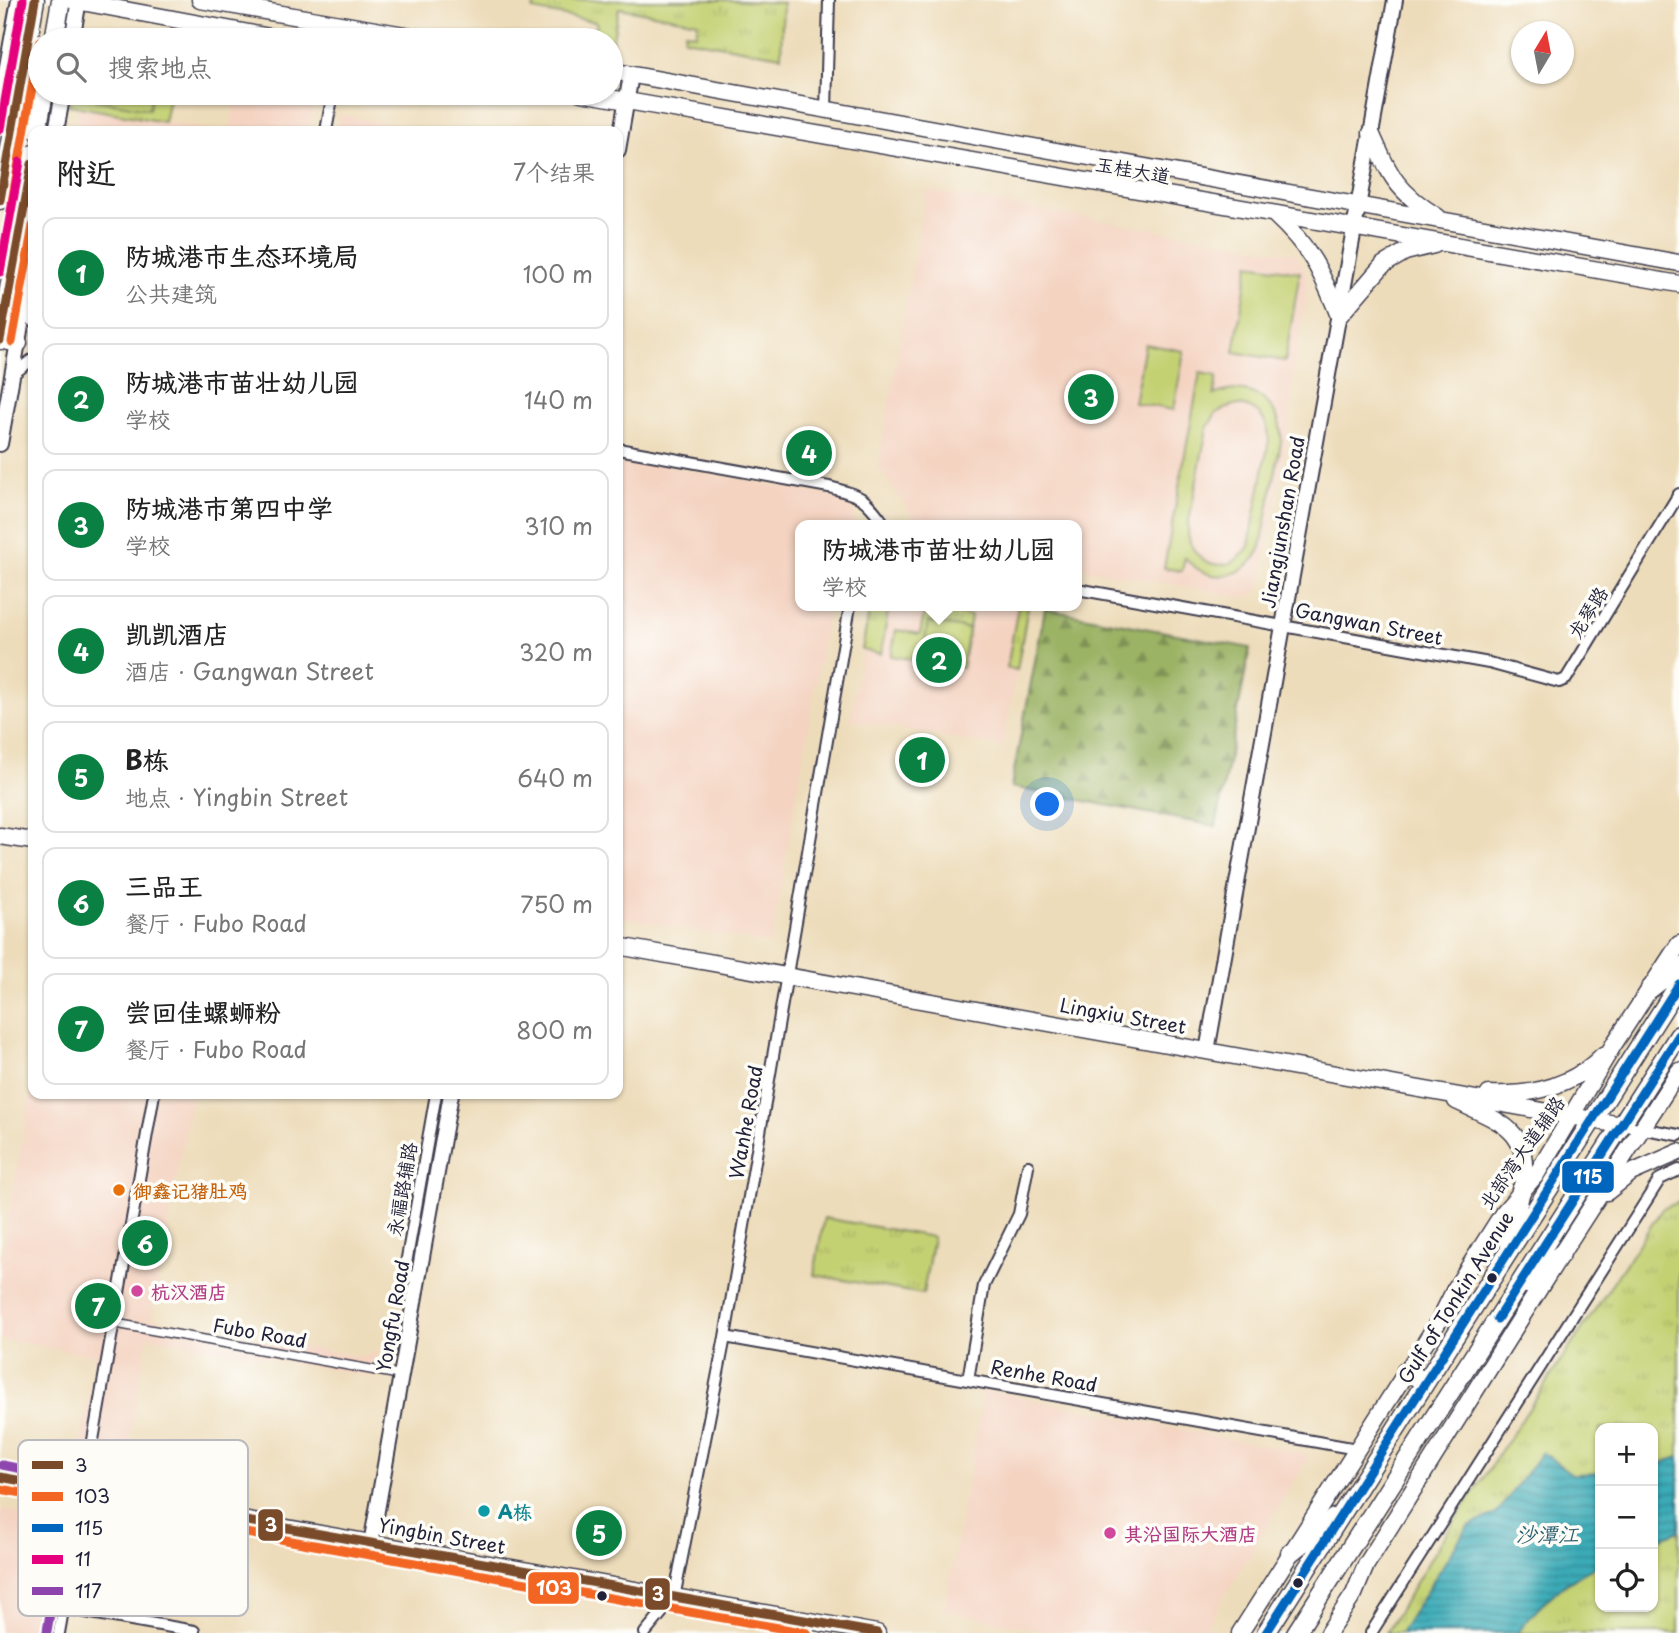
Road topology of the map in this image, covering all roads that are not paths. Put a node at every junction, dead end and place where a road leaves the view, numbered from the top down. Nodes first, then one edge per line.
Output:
1 (19, 0) edge
2 (35, 0) edge
3 (72, 0) edge
4 (200, 0) edge
5 (829, 0) edge
6 (1395, 0) edge
7 (30, 28) edge
8 (59, 28) edge
9 (72, 28) edge
10 (222, 28) edge
11 (364, 28) edge
12 (28, 40) edge
13 (623, 73) edge
14 (631, 75) junction
15 (623, 100) edge
16 (626, 101) junction
17 (0, 105) edge
18 (42, 105) edge
19 (61, 105) edge
20 (330, 105) edge
21 (826, 110) junction
22 (38, 126) edge
23 (57, 126) edge
24 (327, 126) edge
25 (622, 126) edge
26 (1371, 133) junction
27 (28, 189) edge
28 (0, 200) edge
29 (1358, 206) junction
30 (1274, 214) junction
31 (1446, 222) junction
32 (1354, 228) junction
33 (1443, 243) junction
34 (1679, 263) edge
35 (1679, 284) edge
36 (28, 286) edge
37 (25, 304) junction
38 (28, 310) edge
39 (1339, 316) junction
40 (6, 341) edge
41 (28, 363) edge
42 (13, 374) junction
43 (0, 444) edge
44 (623, 450) edge
45 (1679, 494) edge
46 (882, 520) edge
47 (1082, 590) edge
48 (849, 611) edge
49 (1283, 625) junction
50 (1489, 663) joint
51 (0, 835) edge
52 (28, 840) edge
53 (1679, 944) edge
54 (623, 947) edge
55 (1679, 966) edge
56 (787, 976) junction
57 (1679, 984) edge
58 (1650, 989) junction
59 (1679, 1035) edge
60 (1615, 1044) junction
61 (1207, 1051) junction
62 (1679, 1071) edge
63 (1434, 1091) junction
64 (152, 1099) edge
65 (435, 1099) edge
66 (450, 1099) edge
67 (1572, 1116) junction
68 (1592, 1120) junction
69 (1621, 1125) junction
70 (1642, 1129) junction
71 (1679, 1135) edge
72 (1679, 1152) edge
73 (1028, 1166) dead end
74 (1679, 1170) edge
75 (1521, 1190) junction
76 (1589, 1211) junction
77 (1561, 1254) junction
78 (1506, 1256) junction
79 (418, 1278) junction
80 (1511, 1298) junction
81 (113, 1323) junction
82 (725, 1337) junction
83 (1406, 1371) junction
84 (401, 1375) junction
85 (968, 1380) junction
86 (1425, 1382) junction
87 (92, 1440) edge
88 (1357, 1449) junction
89 (0, 1477) edge
90 (18, 1480) edge
91 (1345, 1509) junction
92 (248, 1522) edge
93 (371, 1544) junction
94 (1290, 1553) junction
95 (674, 1598) junction
96 (1251, 1614) junction
97 (111, 1616) edge
98 (193, 1633) edge
99 (645, 1633) edge
100 (877, 1633) edge
101 (1232, 1633) edge
102 (1240, 1633) edge
103 (1266, 1633) edge
104 (1296, 1633) edge
105 (1328, 1633) edge
106 (1371, 1633) edge

1 - 17 street
2 - 7 main road
3 - 8 main road
3 - 9 street
3 - 10 main road
4 - 11 main road
5 - 21 street
6 - 26 street, Jiangjunshan Road
12 - 28 main road
13 - 14 main road, 玉桂大道
14 - 16 street
14 - 21 main road, 玉桂大道
15 - 16 main road, 玉桂大道
16 - 25 street
16 - 30 main road, 玉桂大道
18 - 22 main road
19 - 23 street
20 - 24 street
21 - 29 main road, 玉桂大道
26 - 29 street, Jiangjunshan Road
26 - 31 main road
27 - 40 main road
29 - 31 main road, 玉桂大道
29 - 32 street, Jiangjunshan Road
30 - 32 main road, 玉桂大道
30 - 39 main road
31 - 34 main road, 玉桂大道
32 - 33 main road, 玉桂大道
32 - 39 street, Jiangjunshan Road
33 - 35 main road, 玉桂大道
33 - 39 main road
36 - 37 street
37 - 38 street
37 - 40 street
39 - 49 street, Jiangjunshan Road
40 - 42 street
41 - 42 street
42 - 43 street
44 - 46 street
45 - 50 street, 龙琴路
47 - 49 street, Gangwan Street
48 - 56 street, Wanhe Road
49 - 50 street, Gangwan Street
49 - 61 street, Jiangjunshan Road
51 - 52 main road
53 - 58 main road, 北部湾大道辅路
54 - 56 main road, Lingxiu Street
55 - 58 main road
56 - 61 main road, Lingxiu Street
56 - 82 street, Wanhe Road
57 - 68 main road, Gulf of Tonkin Avenue
58 - 60 main road, 北部湾大道辅路
59 - 69 main road
60 - 63 main road
60 - 67 main road, 北部湾大道辅路
61 - 63 main road, Lingxiu Street
62 - 70 main road
63 - 67 main road, Lingxiu Street
63 - 75 main road
64 - 81 street
65 - 79 street, 永福路辅路
66 - 79 street, Yongfu Road
67 - 68 main road, Lingxiu Street
67 - 75 main road, 北部湾大道辅路
68 - 69 main road, Lingxiu Street
68 - 78 main road, Gulf of Tonkin Avenue
69 - 70 street
69 - 80 main road
70 - 71 street
70 - 76 main road
72 - 76 main road
73 - 85 street
74 - 106 street
75 - 78 main road
75 - 83 main road, 北部湾大道辅路
76 - 77 main road
77 - 80 main road
77 - 105 main road
78 - 86 main road, Gulf of Tonkin Avenue
79 - 84 street, Yongfu Road
80 - 104 main road
81 - 84 street, Fubo Road
81 - 87 street
82 - 85 street, Renhe Road
82 - 95 street, Wanhe Road
83 - 86 main road
83 - 88 main road, 北部湾大道辅路
84 - 93 street, Yongfu Road
85 - 88 street, Renhe Road
86 - 91 main road, Gulf of Tonkin Avenue
88 - 94 main road, 北部湾大道辅路
89 - 90 main road, Yingbin Street
91 - 94 main road
91 - 103 main road, Gulf of Tonkin Avenue
92 - 93 main road, Yingbin Street
93 - 95 main road, Yingbin Street
94 - 96 main road, 北部湾大道辅路
95 - 99 street, Wanhe Road
95 - 100 main road, Yingbin Street
96 - 101 main road
96 - 102 main road, 北部湾大道辅路
97 - 98 street

